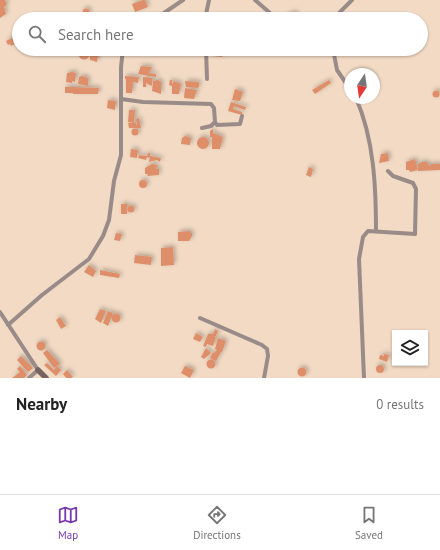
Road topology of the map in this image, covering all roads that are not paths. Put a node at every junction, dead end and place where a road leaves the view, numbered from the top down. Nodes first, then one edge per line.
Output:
1 (183, 0) edge
2 (209, 0) edge
3 (255, 0) edge
4 (352, 0) edge
5 (165, 12) edge
6 (206, 12) edge
7 (268, 12) edge
8 (340, 12) edge
9 (122, 56) edge
10 (206, 56) edge
11 (334, 56) edge
12 (207, 79) dead end
13 (344, 80) edge
14 (121, 99) junction
15 (358, 104) edge
16 (242, 116) dead end
17 (215, 122) junction
18 (202, 128) dead end
19 (388, 171) dead end
20 (376, 231) junction
21 (0, 312) edge
22 (200, 318) dead end
23 (8, 325) junction
24 (38, 370) junction
25 (29, 378) edge
26 (46, 378) edge
27 (264, 378) edge
28 (364, 378) edge

1 - 5 street
2 - 6 street
3 - 7 street
4 - 8 street
9 - 14 street
10 - 12 street
11 - 13 street
14 - 17 street
14 - 23 street
15 - 20 street
16 - 17 street
17 - 18 street
19 - 20 street
20 - 28 street
21 - 23 street
22 - 27 street
23 - 24 street
24 - 25 street
24 - 26 street

